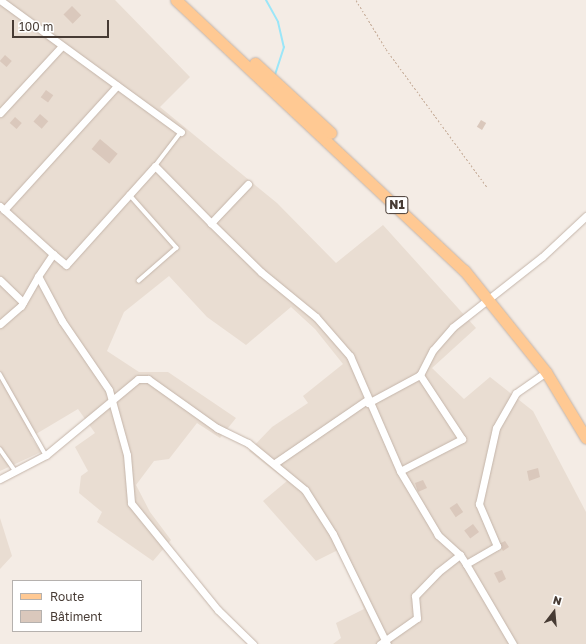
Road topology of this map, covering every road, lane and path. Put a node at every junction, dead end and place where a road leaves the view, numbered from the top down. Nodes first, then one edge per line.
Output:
1 (0, 0) edge
2 (176, 0) edge
3 (184, 0) edge
4 (356, 0) edge
5 (222, 38) junction
6 (62, 46) junction
7 (117, 86) junction
8 (0, 113) edge
9 (181, 132) joint
10 (155, 166) junction
11 (248, 184) dead end
12 (487, 187) dead end
13 (129, 194) junction
14 (2, 208) edge
15 (586, 216) edge
16 (211, 223) junction
17 (53, 254) junction
18 (38, 276) junction
19 (0, 280) edge
20 (139, 281) dead end
21 (490, 297) junction
22 (23, 302) junction
23 (0, 324) edge
24 (546, 372) junction
25 (0, 374) edge
26 (420, 375) junction
27 (368, 401) junction
28 (113, 403) junction
29 (586, 424) edge
30 (586, 438) edge
31 (0, 449) edge
32 (46, 455) junction
33 (275, 463) junction
34 (14, 469) junction
35 (400, 471) junction
36 (0, 479) edge
37 (460, 555) junction
38 (466, 564) junction
39 (384, 643) edge
40 (253, 644) edge
41 (513, 644) edge

1 - 6 street
2 - 5 main road, N1
3 - 5 main road, N1
4 - 12 path
5 - 21 main road, N1
6 - 7 street
6 - 8 street
7 - 9 street
7 - 14 street
9 - 10 lane
10 - 13 street
10 - 16 street
11 - 16 street
13 - 17 street
13 - 20 lane
14 - 17 street
15 - 21 street
16 - 27 street
17 - 18 street
18 - 22 street
18 - 28 street
19 - 22 street
21 - 24 main road, N1
21 - 26 street
21 - 29 main road, N1
22 - 23 street
24 - 30 main road, N1
24 - 38 street
25 - 32 lane
26 - 27 street
26 - 35 street
27 - 33 street
27 - 35 street
28 - 32 street
28 - 33 street
28 - 40 street
31 - 34 lane
32 - 34 street
33 - 39 street
34 - 36 street
35 - 37 street
37 - 38 street
37 - 39 street
38 - 41 street

